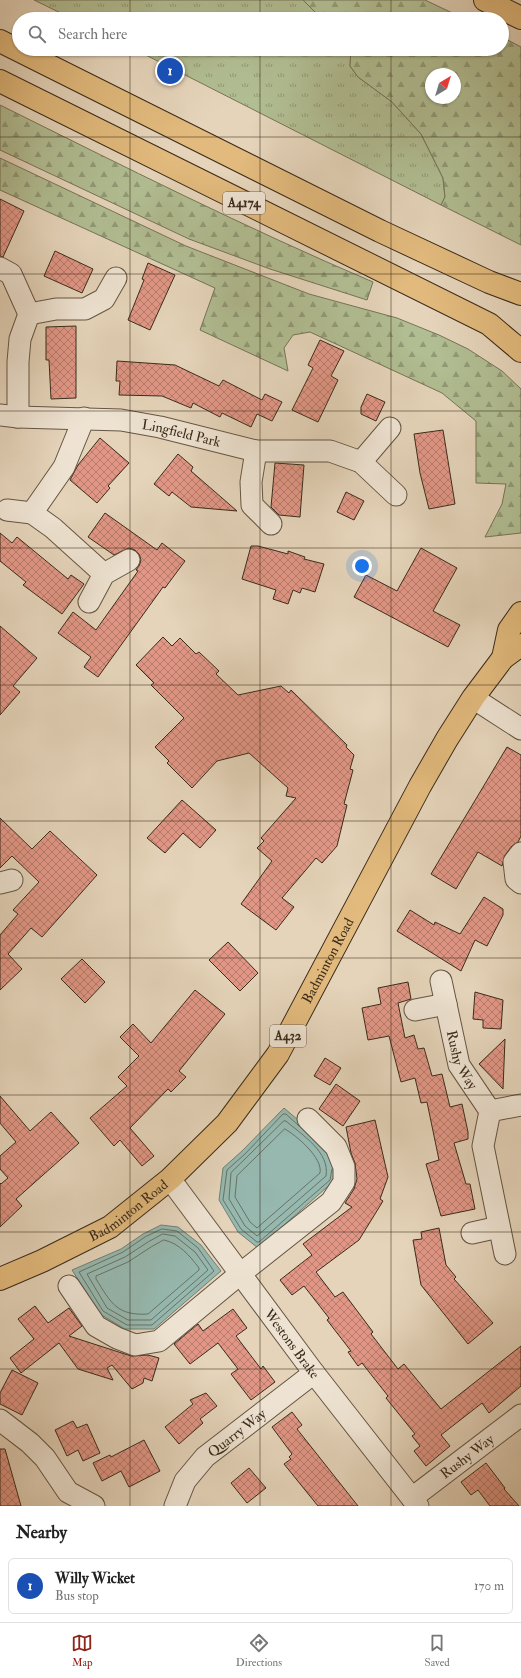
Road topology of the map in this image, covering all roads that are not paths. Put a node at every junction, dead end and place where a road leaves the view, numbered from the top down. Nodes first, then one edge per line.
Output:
1 (485, 0) edge
2 (521, 18) edge
3 (0, 41) edge
4 (12, 47) edge
5 (30, 56) edge
6 (0, 82) edge
7 (0, 268) edge
8 (116, 278) dead end
9 (521, 294) edge
10 (29, 314) junction
11 (521, 351) edge
12 (9, 416) edge
13 (84, 418) junction
14 (390, 428) dead end
15 (256, 451) junction
16 (361, 462) junction
17 (396, 495) dead end
18 (7, 510) dead end
19 (32, 513) junction
20 (271, 524) dead end
21 (129, 560) dead end
22 (104, 574) junction
23 (89, 602) dead end
24 (521, 613) edge
25 (521, 645) edge
26 (502, 658) junction
27 (473, 698) junction
28 (521, 730) edge
29 (521, 853) edge
30 (521, 883) edge
31 (442, 981) dead end
32 (446, 1004) junction
33 (415, 1010) dead end
34 (521, 1105) edge
35 (490, 1111) junction
36 (308, 1119) dead end
37 (170, 1179) junction
38 (499, 1227) junction
39 (472, 1233) dead end
40 (505, 1254) dead end
41 (240, 1274) junction
42 (0, 1280) edge
43 (69, 1286) dead end
44 (314, 1373) junction
45 (521, 1415) edge
46 (0, 1420) edge
47 (415, 1502) edge
48 (94, 1506) edge
49 (175, 1506) edge

1 - 2 main road
3 - 4 main road, A4174
5 - 9 main road, A4174
6 - 11 main road, A4174
7 - 10 street
8 - 10 street
10 - 12 street
12 - 13 street, Lingfield Park
13 - 15 street, Lingfield Park
13 - 19 street
14 - 16 street
15 - 16 street, Lingfield Park
15 - 20 street
16 - 17 street, Lingfield Park
18 - 19 street
19 - 22 street
21 - 22 street
22 - 23 street
24 - 26 main road, Badminton Road / A432
25 - 26 main road, Badminton Road / A432
26 - 27 main road, Badminton Road / A432
27 - 28 street
27 - 37 main road, Badminton Road / A432
29 - 30 street
31 - 32 street, Rushy Way
32 - 33 street
32 - 35 street, Rushy Way
34 - 35 street
35 - 38 street
36 - 41 street
37 - 41 street, Westons Brake
37 - 42 main road, Badminton Road / A432
38 - 39 street
38 - 40 street
41 - 43 street
41 - 44 street, Westons Brake
44 - 47 street, Westons Brake
44 - 49 street, Quarry Way
45 - 47 street, Rushy Way
46 - 48 street

